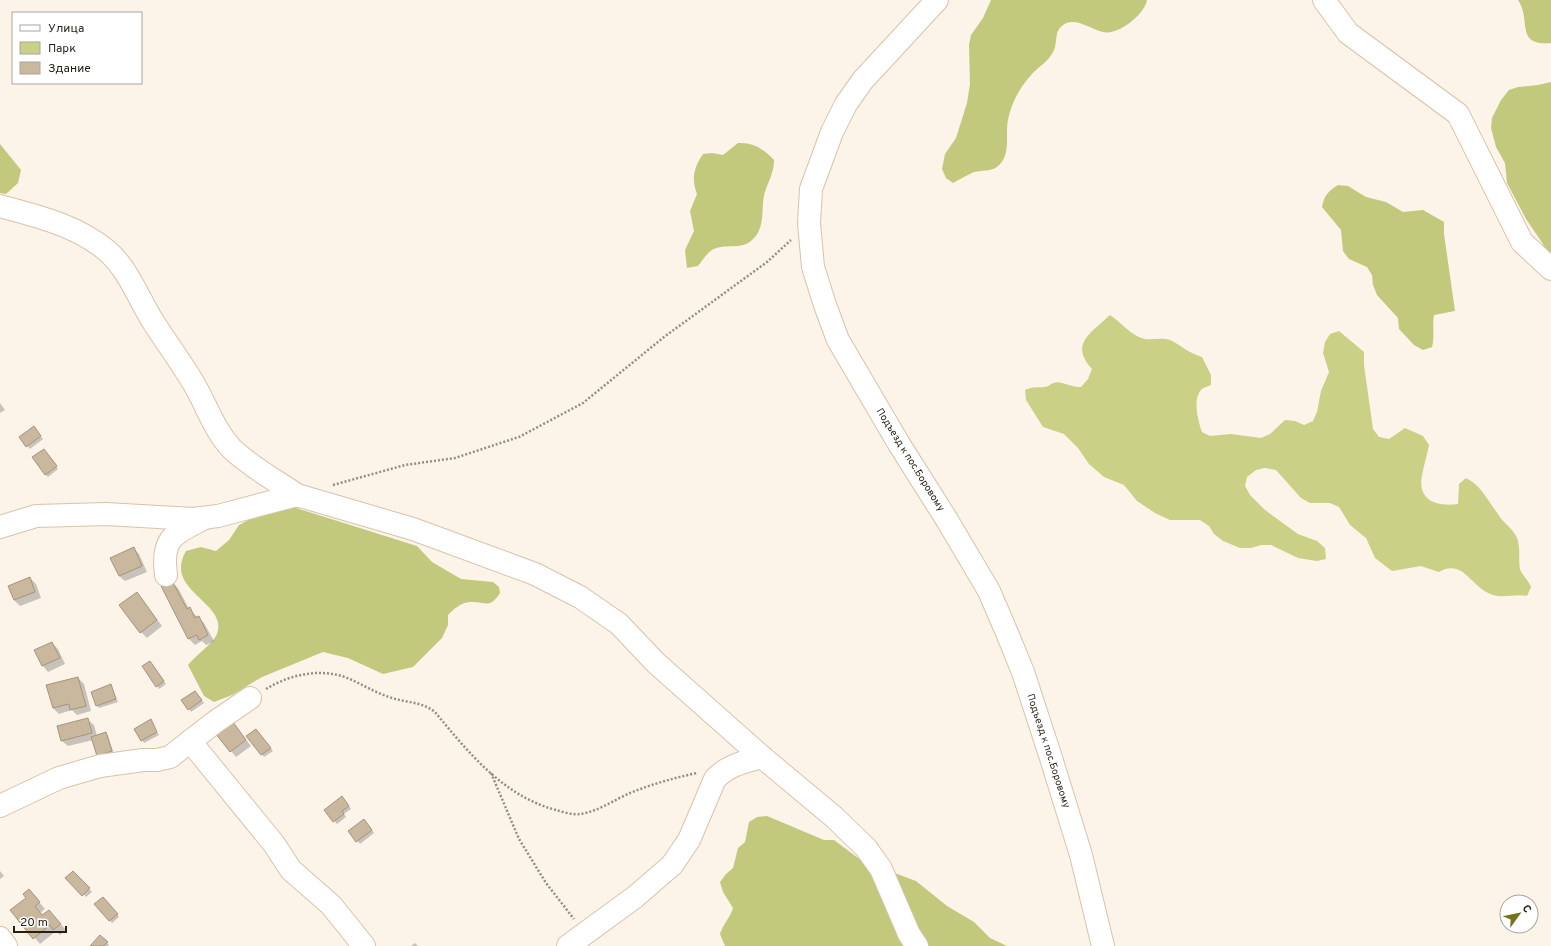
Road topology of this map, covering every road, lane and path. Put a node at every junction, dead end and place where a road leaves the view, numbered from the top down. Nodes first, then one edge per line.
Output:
1 (937, 0) edge
2 (1324, 0) edge
3 (0, 206) edge
4 (809, 223) junction
5 (1551, 269) edge
6 (326, 487) dead end
7 (297, 495) junction
8 (208, 517) junction
9 (0, 527) edge
10 (166, 575) dead end
11 (250, 698) joint
12 (190, 742) junction
13 (762, 757) junction
14 (491, 773) junction
15 (698, 773) dead end
16 (0, 806) edge
17 (0, 938) edge
18 (577, 940) edge
19 (6, 946) edge
20 (364, 946) edge
21 (917, 946) edge
22 (1103, 946) edge

1 - 4 street, Подъезд к пос.Боровому
2 - 5 street
3 - 7 street
4 - 6 path
4 - 22 street, Подъезд к пос.Боровому
7 - 8 street
7 - 13 street
8 - 9 street
8 - 10 street
11 - 12 street
11 - 14 path
12 - 16 street
12 - 20 street
13 - 18 street
13 - 21 street
14 - 15 path
14 - 18 path
17 - 19 street

